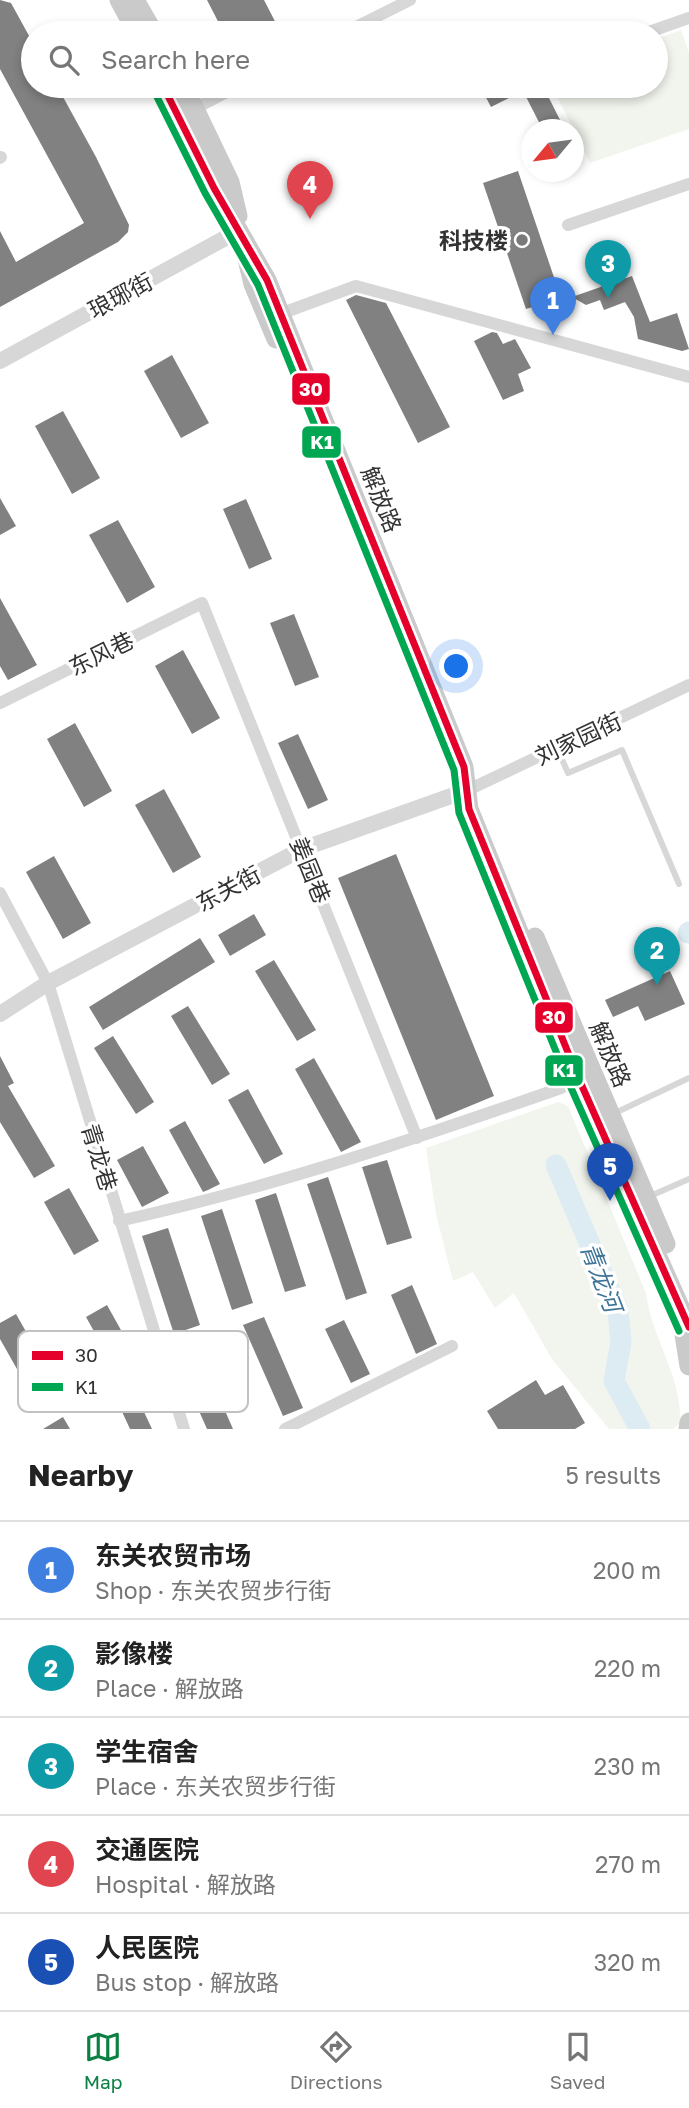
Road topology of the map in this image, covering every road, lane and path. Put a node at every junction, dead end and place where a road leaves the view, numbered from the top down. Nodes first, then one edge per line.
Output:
1 (112, 0) edge
2 (119, 0) edge
3 (410, 0) edge
4 (134, 17) edge
5 (689, 18) edge
6 (368, 21) edge
7 (668, 25) edge
8 (169, 98) edge
9 (191, 98) edge
10 (215, 98) edge
11 (196, 108) junction
12 (689, 184) edge
13 (568, 225) dead end
14 (240, 230) junction
15 (280, 314) junction
16 (0, 361) edge
17 (689, 377) edge
18 (202, 603) joint
19 (689, 685) edge
20 (0, 703) edge
21 (557, 748) junction
22 (468, 790) junction
23 (302, 849) junction
24 (679, 884) dead end
25 (0, 892) edge
26 (48, 983) junction
27 (0, 1013) edge
28 (579, 1077) junction
29 (689, 1078) edge
30 (611, 1115) junction
31 (417, 1138) junction
32 (689, 1179) edge
33 (646, 1197) junction
34 (119, 1221) junction
35 (684, 1304) edge
36 (689, 1327) edge
37 (153, 1331) edge
38 (452, 1346) dead end
39 (689, 1366) edge
40 (179, 1412) edge
41 (689, 1422) edge
42 (184, 1429) edge
43 (285, 1429) edge
44 (688, 1429) edge

1 - 4 main road
2 - 4 main road
3 - 6 street
5 - 7 street
8 - 14 main road, 解放路
9 - 11 main road, 解放路
10 - 11 street
11 - 14 main road, 解放路
12 - 13 street
14 - 15 main road, 解放路
14 - 16 street, 琅琊街
14 - 22 main road, 解放路
15 - 17 street
15 - 22 main road, 解放路
18 - 20 street, 东风巷
18 - 23 street, 姜园巷
19 - 21 street, 刘家园街
21 - 22 street, 刘家园街
21 - 24 lane
22 - 23 street, 东关街
22 - 28 main road, 解放路
22 - 30 main road, 解放路
23 - 26 street, 东关街
23 - 31 street, 姜园巷
25 - 26 street, 青龙巷
26 - 27 street, 东关街
26 - 34 street, 青龙巷
28 - 31 street
28 - 35 main road, 解放路
29 - 30 lane
30 - 33 main road, 解放路
31 - 34 street
32 - 33 lane
33 - 35 main road, 解放路
34 - 37 street, 青龙巷
35 - 36 main road, 解放路
35 - 39 main road
38 - 43 street
40 - 42 street, 青龙巷
41 - 44 main road

